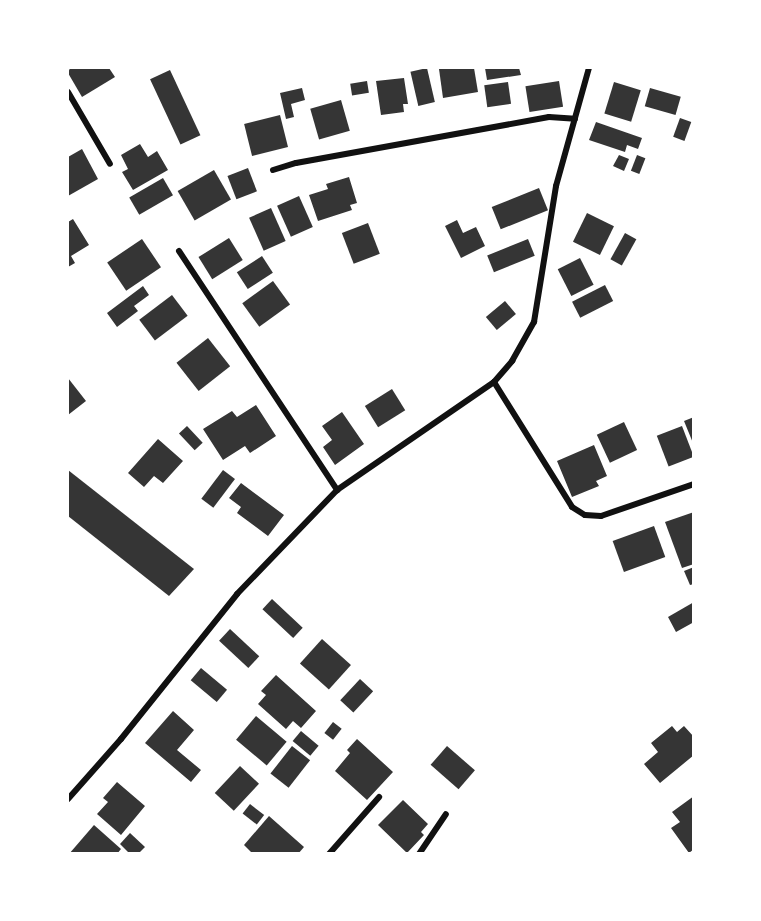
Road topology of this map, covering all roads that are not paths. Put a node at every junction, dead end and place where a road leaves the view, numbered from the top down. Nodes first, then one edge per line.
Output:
1 (589, 68) edge
2 (68, 92) edge
3 (574, 119) junction
4 (110, 164) dead end
5 (273, 170) dead end
6 (179, 251) dead end
7 (494, 382) junction
8 (693, 484) edge
9 (337, 490) junction
10 (379, 796) dead end
11 (68, 799) edge
12 (446, 814) dead end
13 (329, 854) edge
14 (419, 854) edge

1 - 3 street
2 - 4 street
3 - 5 street
3 - 7 street
6 - 9 street
7 - 8 street
7 - 9 street
9 - 11 street
10 - 13 street
12 - 14 street

